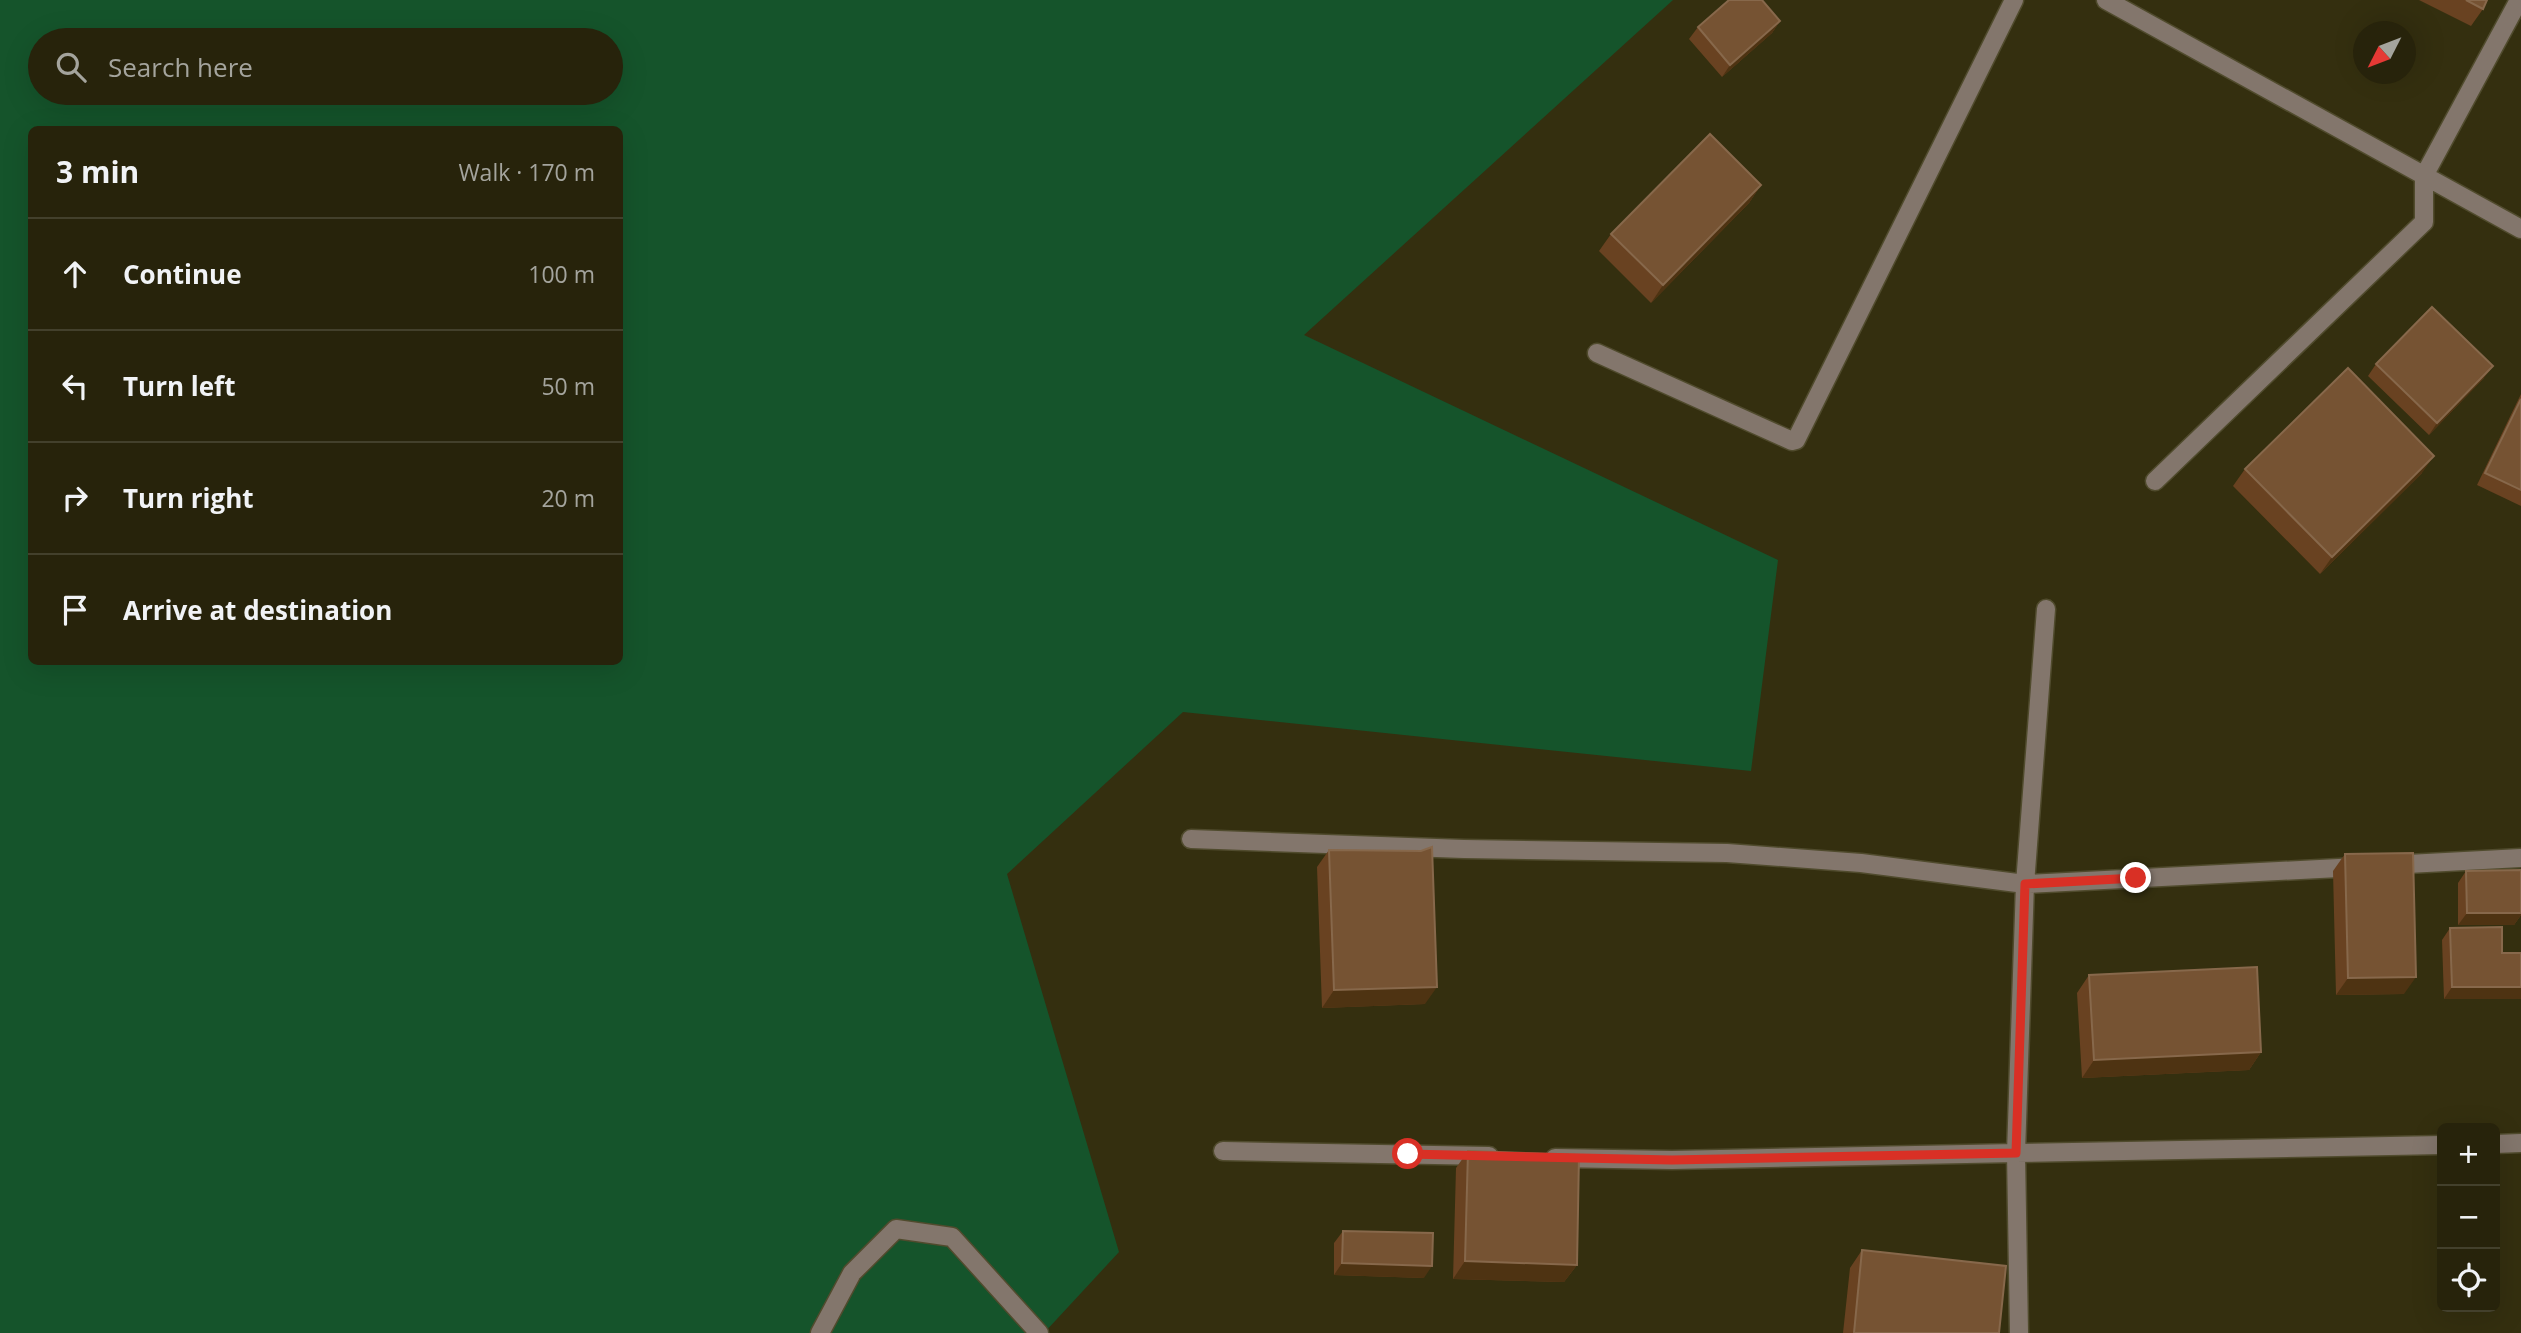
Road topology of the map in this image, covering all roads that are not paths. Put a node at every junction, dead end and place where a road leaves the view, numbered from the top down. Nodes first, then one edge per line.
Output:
1 (2014, 0) edge
2 (2106, 0) edge
3 (2519, 0) edge
4 (2424, 176) junction
5 (2521, 229) edge
6 (1597, 352) dead end
7 (2155, 481) dead end
8 (2046, 609) dead end
9 (1191, 839) dead end
10 (2521, 858) edge
11 (2025, 884) junction
12 (2521, 1143) edge
13 (2500, 1144) edge
14 (2437, 1145) edge
15 (1223, 1151) dead end
16 (2016, 1153) junction
17 (1509, 1157) edge
18 (1536, 1157) edge
19 (820, 1333) edge
20 (1039, 1333) edge
21 (2019, 1333) edge

1 - 6 street
2 - 4 street
3 - 4 street
4 - 5 street
4 - 7 street
8 - 11 street
9 - 11 street
10 - 11 street
11 - 16 street
12 - 13 street
14 - 16 street
15 - 17 street
16 - 18 street
16 - 21 street
19 - 20 street

